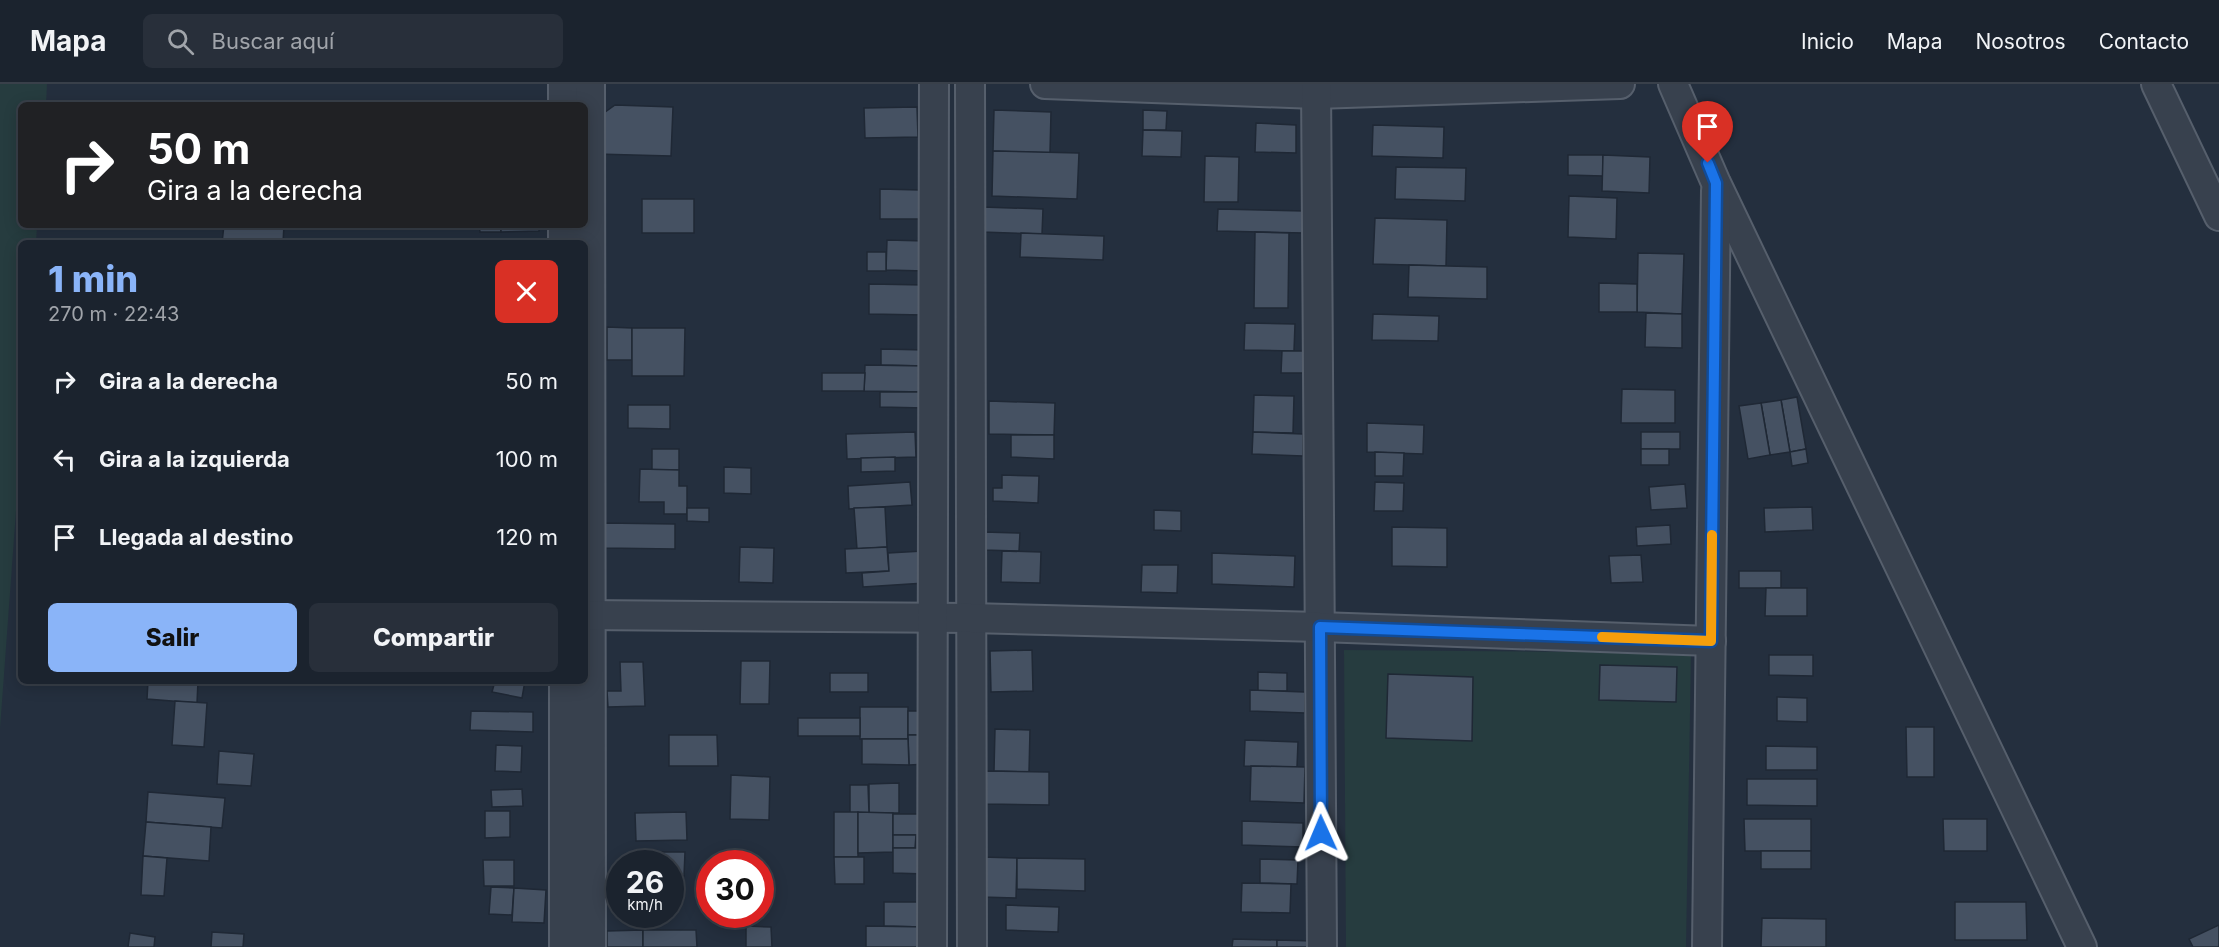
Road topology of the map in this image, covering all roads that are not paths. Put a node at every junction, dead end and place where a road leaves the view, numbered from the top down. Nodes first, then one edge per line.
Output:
1 (563, 84) edge
2 (590, 84) edge
3 (934, 84) edge
4 (970, 84) edge
5 (1045, 84) edge
6 (1620, 84) edge
7 (1673, 84) edge
8 (2156, 84) edge
9 (1316, 89) edge
10 (563, 102) edge
11 (1716, 183) junction
12 (2219, 216) edge
13 (588, 615) edge
14 (971, 618) junction
15 (933, 619) junction
16 (1320, 627) junction
17 (1711, 641) junction
18 (564, 684) edge
19 (564, 947) edge
20 (591, 947) edge
21 (932, 947) edge
22 (972, 947) edge
23 (1322, 947) edge
24 (1707, 947) edge
25 (2082, 947) edge

1 - 10 street
2 - 13 street
3 - 15 street
4 - 14 street
5 - 9 street
6 - 9 street
7 - 11 street
8 - 12 street
9 - 16 street
11 - 17 street
11 - 25 street
13 - 15 street
13 - 20 street
14 - 15 street
14 - 16 street
14 - 22 street
15 - 21 street
16 - 17 street
16 - 23 street
17 - 24 street
18 - 19 street

